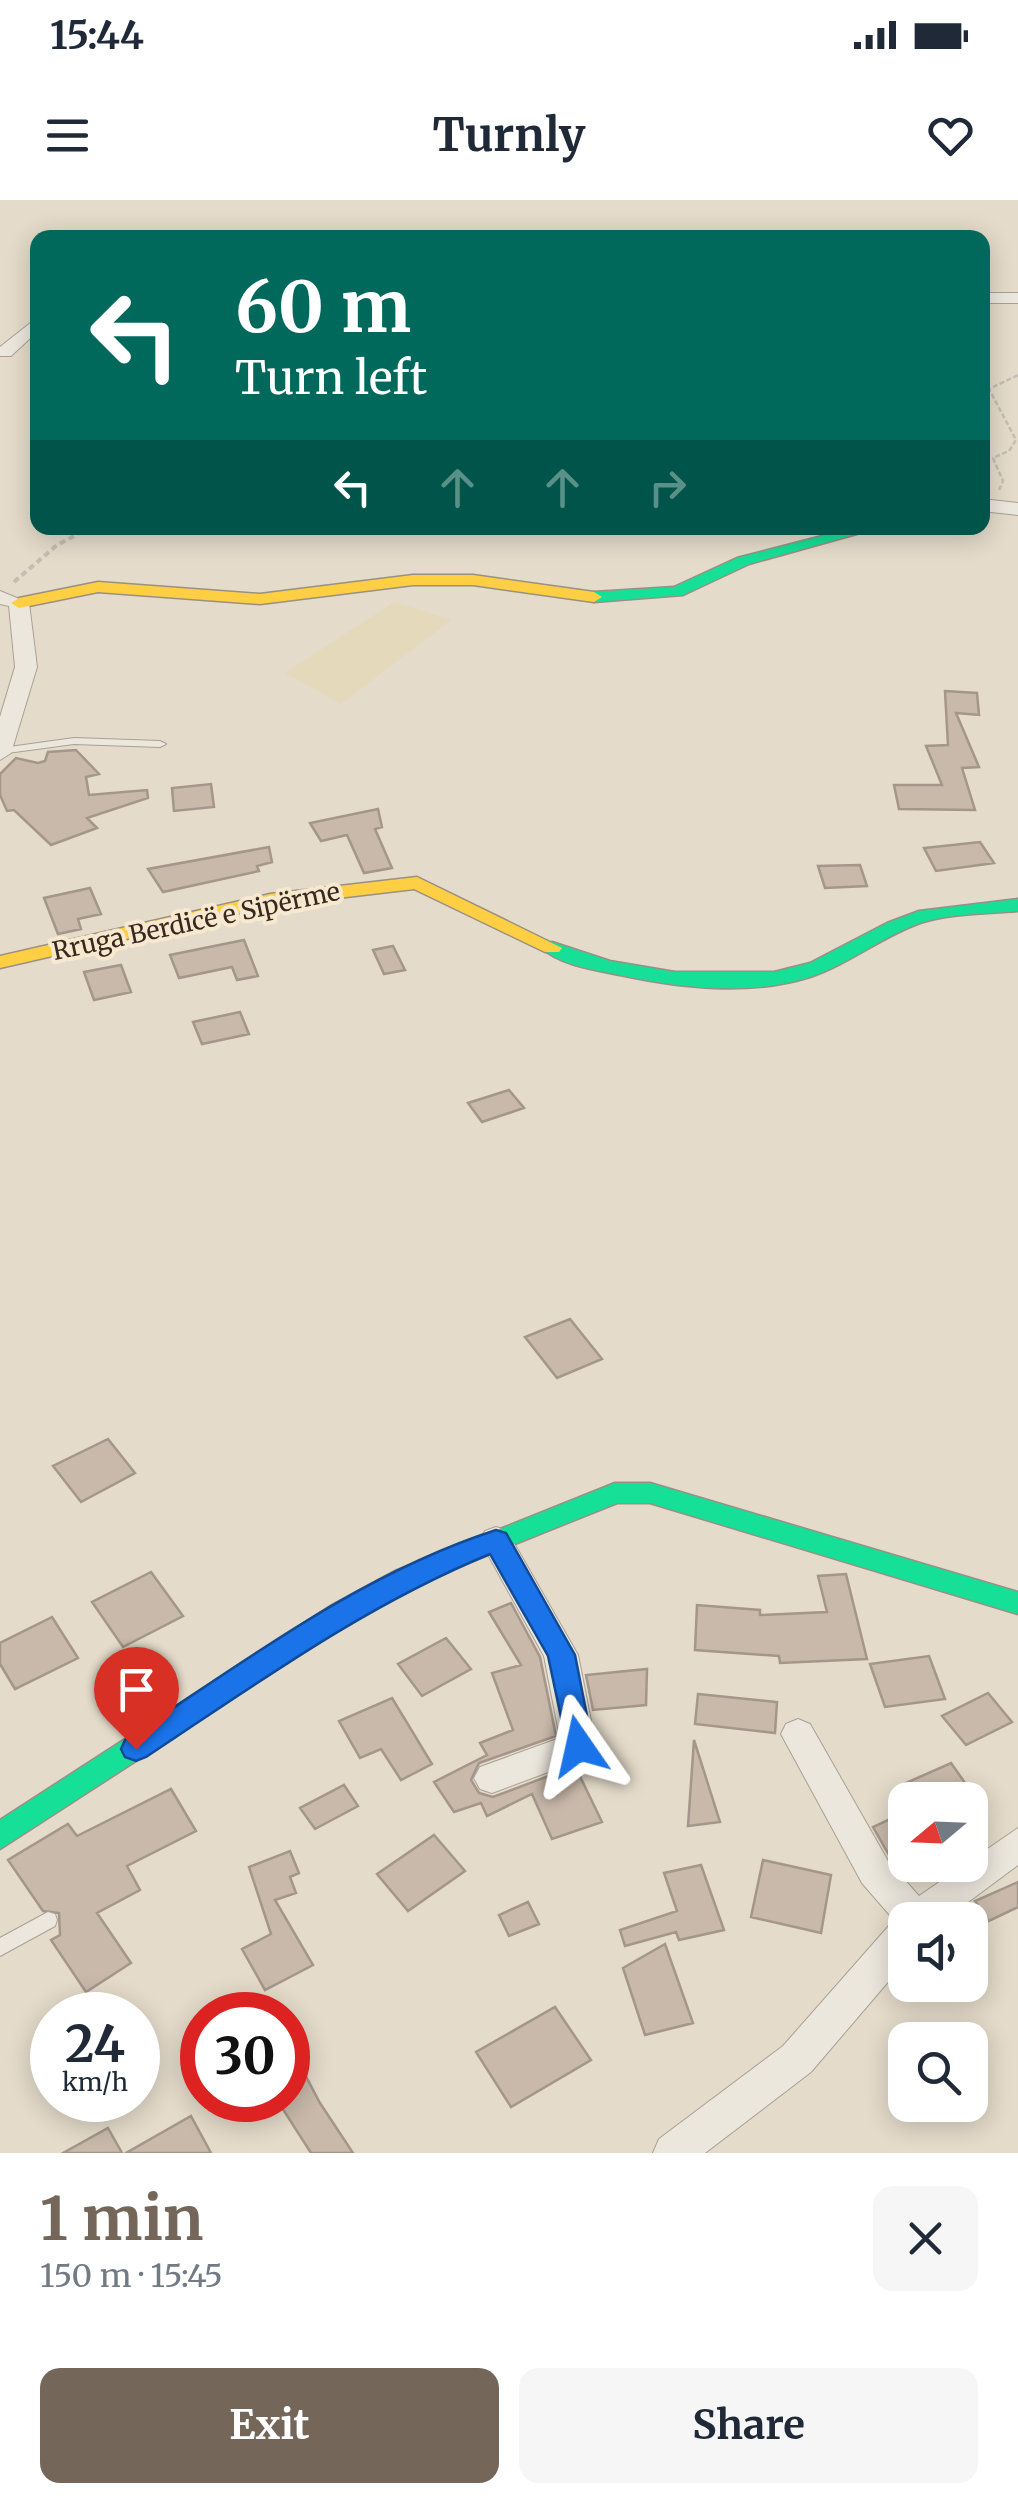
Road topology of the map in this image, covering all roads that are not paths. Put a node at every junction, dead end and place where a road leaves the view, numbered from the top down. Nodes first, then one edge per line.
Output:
1 (990, 298) edge
2 (1018, 298) edge
3 (30, 329) edge
4 (2, 352) edge
5 (30, 356) edge
6 (990, 499) edge
7 (1018, 508) edge
8 (843, 535) edge
9 (6, 598) edge
10 (160, 744) dead end
11 (1, 752) edge
12 (1018, 905) edge
13 (0, 962) edge
14 (496, 1540) junction
15 (1018, 1603) edge
16 (798, 1734) dead end
17 (492, 1778) dead end
18 (0, 1836) edge
19 (1018, 1844) edge
20 (901, 1902) edge
21 (939, 1902) edge
22 (48, 1920) dead end
23 (0, 1948) edge
24 (888, 1955) edge
25 (684, 2150) edge

1 - 2 street
3 - 4 street
4 - 5 street
6 - 7 street
8 - 9 street
9 - 11 street
10 - 11 lane
12 - 13 street, Rruga Berdicë e Sipërme
14 - 15 street
14 - 17 street
14 - 18 street
16 - 20 street
19 - 21 street
22 - 23 lane
24 - 25 street

